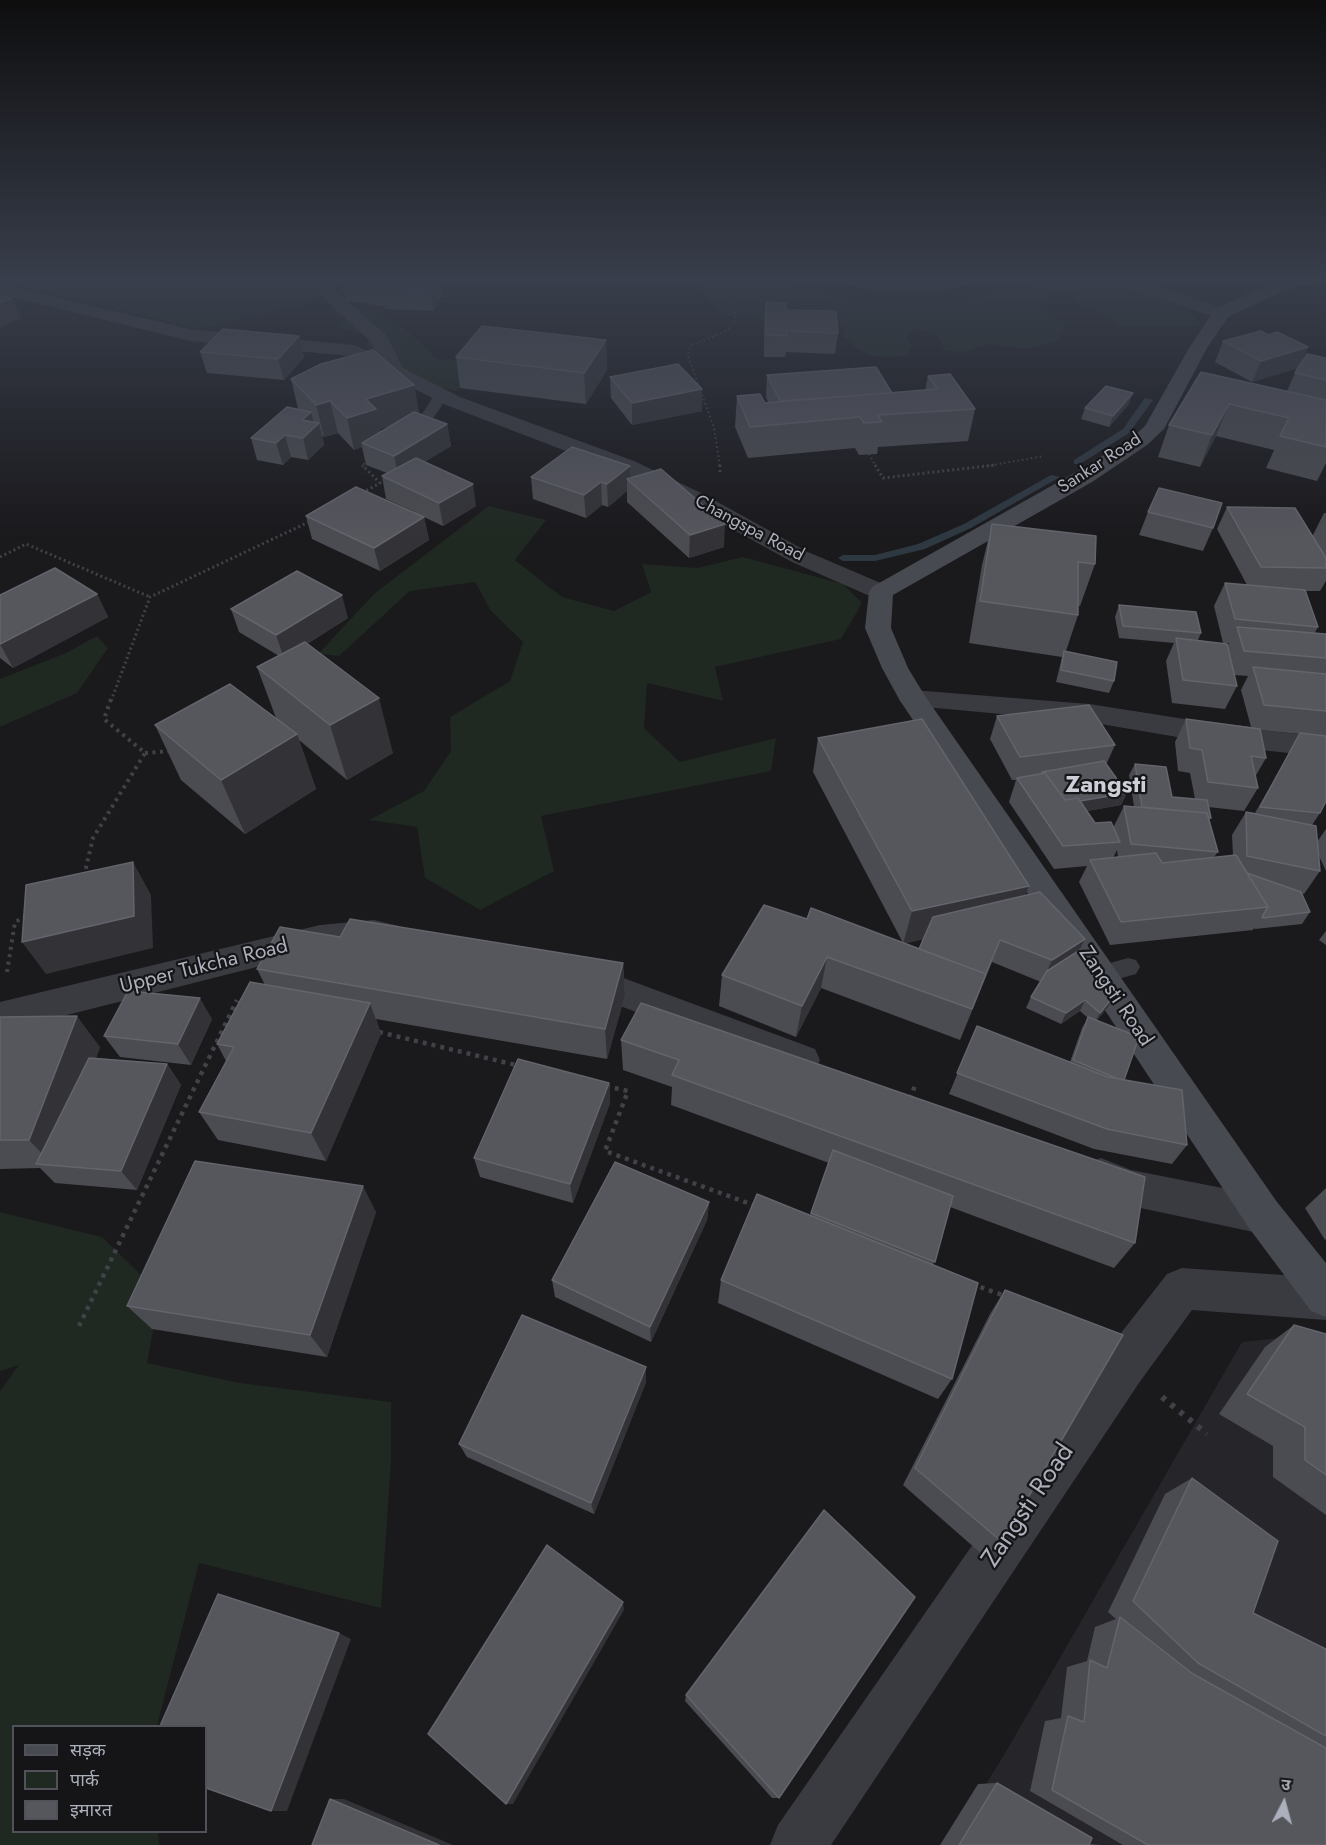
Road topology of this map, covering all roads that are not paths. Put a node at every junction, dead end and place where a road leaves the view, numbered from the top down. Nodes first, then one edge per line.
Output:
1 (383, 366) edge
2 (392, 366) edge
3 (1188, 366) edge
4 (395, 372) junction
5 (441, 395) junction
6 (384, 449) edge
7 (881, 592) junction
8 (913, 699) junction
9 (1326, 747) edge
10 (419, 941) edge
11 (556, 968) edge
12 (0, 1017) edge
13 (836, 1073) edge
14 (1076, 1166) edge
15 (1263, 1215) junction
16 (1326, 1297) edge
17 (798, 1845) edge

1 - 4 street, Changspa Road
2 - 4 street
3 - 7 main road, Sankar Road
4 - 5 street, Changspa Road
5 - 6 lane
5 - 7 street, Changspa Road
7 - 8 main road, Zangsti Road
8 - 9 street
8 - 15 main road, Zangsti Road
10 - 12 street, Upper Tukcha Road
11 - 13 street
14 - 15 street
15 - 16 main road, Zangsti Road
16 - 17 street, Zangsti Road

